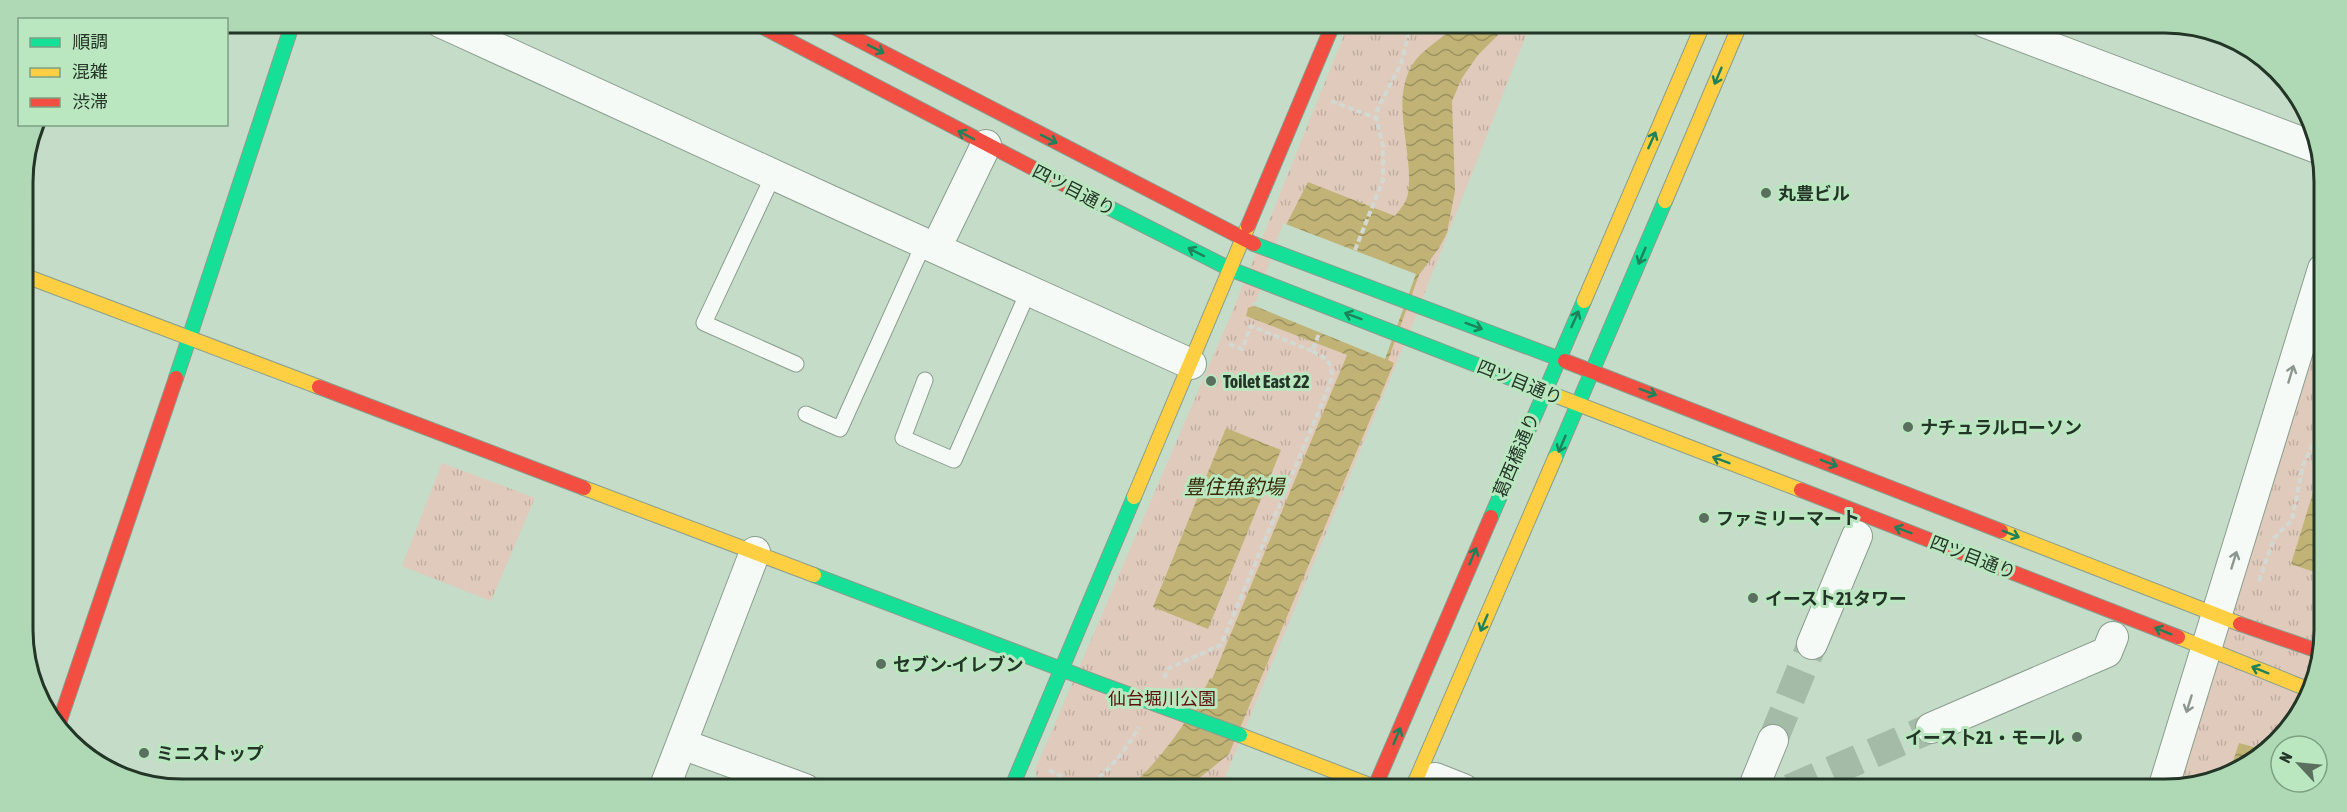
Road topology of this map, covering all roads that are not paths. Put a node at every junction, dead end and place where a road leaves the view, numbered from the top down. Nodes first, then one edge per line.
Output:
1 (289, 33) edge
2 (464, 33) edge
3 (774, 33) edge
4 (845, 33) edge
5 (1329, 33) edge
6 (1699, 33) edge
7 (1736, 33) edge
8 (2013, 33) edge
9 (986, 145) junction
10 (2309, 145) edge
11 (773, 176) junction
12 (1242, 239) junction
13 (930, 245) junction
14 (1230, 269) junction
15 (33, 279) edge
16 (1029, 290) junction
17 (2314, 300) edge
18 (189, 339) junction
19 (1558, 357) junction
20 (796, 364) dead end
21 (1191, 364) junction
22 (1593, 371) junction
23 (925, 380) dead end
24 (1543, 392) junction
25 (1578, 405) junction
26 (806, 414) dead end
27 (1857, 536) dead end
28 (754, 552) junction
29 (2222, 618) junction
30 (2113, 637) dead end
31 (1812, 644) tunnel mouth
32 (2313, 649) edge
33 (2212, 651) junction
34 (1063, 671) junction
35 (2303, 687) edge
36 (61, 717) edge
37 (1931, 728) tunnel mouth
38 (1773, 740) tunnel mouth
39 (682, 744) junction
40 (668, 779) edge
41 (778, 779) edge
42 (1015, 779) edge
43 (1351, 779) edge
44 (1380, 779) edge
45 (1426, 779) edge
46 (1757, 779) edge
47 (2167, 779) edge

1 - 18 main road
2 - 11 street
9 -> 3 main road, 四ツ目通り
4 -> 12 main road, 四ツ目通り
5 - 12 main road
19 -> 6 main road, 葛西橋通り
7 -> 22 main road, 葛西橋通り
8 - 10 street
9 - 13 street
14 -> 9 main road, 四ツ目通り
11 - 13 street
11 - 20 lane
12 - 14 main road
12 -> 19 main road, 四ツ目通り
13 - 16 street
13 - 26 lane
14 - 21 main road
24 -> 14 main road, 四ツ目通り
15 - 18 main road
16 - 21 street
16 - 23 lane
29 -> 17 street
18 - 28 main road
18 - 36 main road
19 - 22 main road, 四ツ目通り
19 - 24 main road, 葛西橋通り
21 - 34 main road
22 - 25 main road, 葛西橋通り
22 -> 29 main road, 四ツ目通り
24 - 25 main road, 四ツ目通り
44 -> 24 main road, 葛西橋通り
33 -> 25 main road, 四ツ目通り
25 -> 45 main road, 葛西橋通り
27 - 31 street
28 - 34 main road
28 - 39 street
29 - 32 main road, 四ツ目通り
29 - 33 street
30 - 37 street
35 -> 33 main road, 四ツ目通り
33 -> 47 street
34 - 42 main road
34 - 43 main road, bridge
38 - 46 street
39 - 40 street
39 - 41 street

